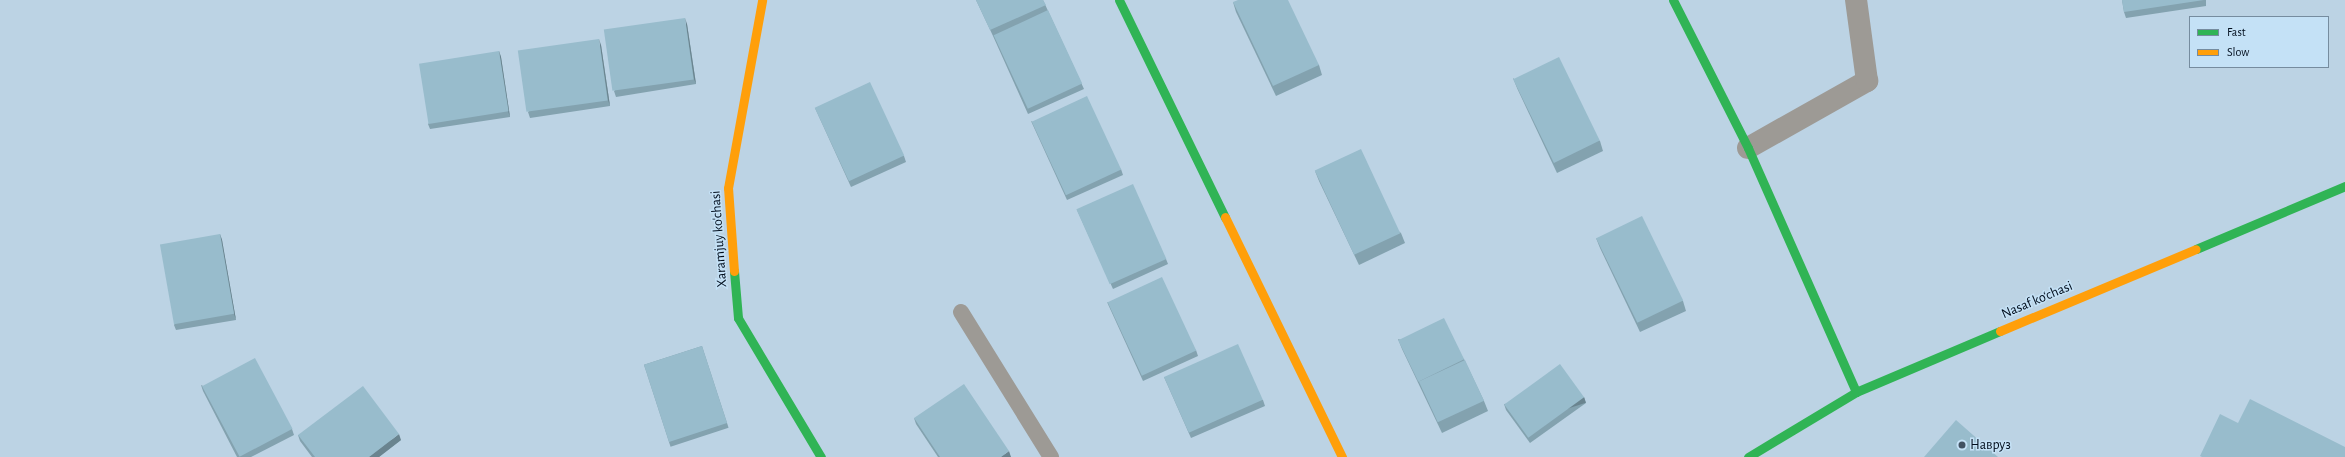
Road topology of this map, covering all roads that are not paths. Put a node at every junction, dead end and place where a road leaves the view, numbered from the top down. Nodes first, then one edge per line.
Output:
1 (762, 0) edge
2 (1119, 0) edge
3 (1673, 0) edge
4 (1856, 0) edge
5 (1748, 148) junction
6 (2345, 186) edge
7 (961, 312) dead end
8 (1856, 392) junction
9 (821, 457) edge
10 (1051, 457) edge
11 (1342, 457) edge
12 (1748, 457) edge

1 - 9 street, Xaramjuy ko'chasi
2 - 11 street
3 - 5 street
4 - 5 street
5 - 8 street
6 - 8 street, Nasaf ko‘chasi
7 - 10 lane
8 - 12 street, Nasaf ko‘chasi

